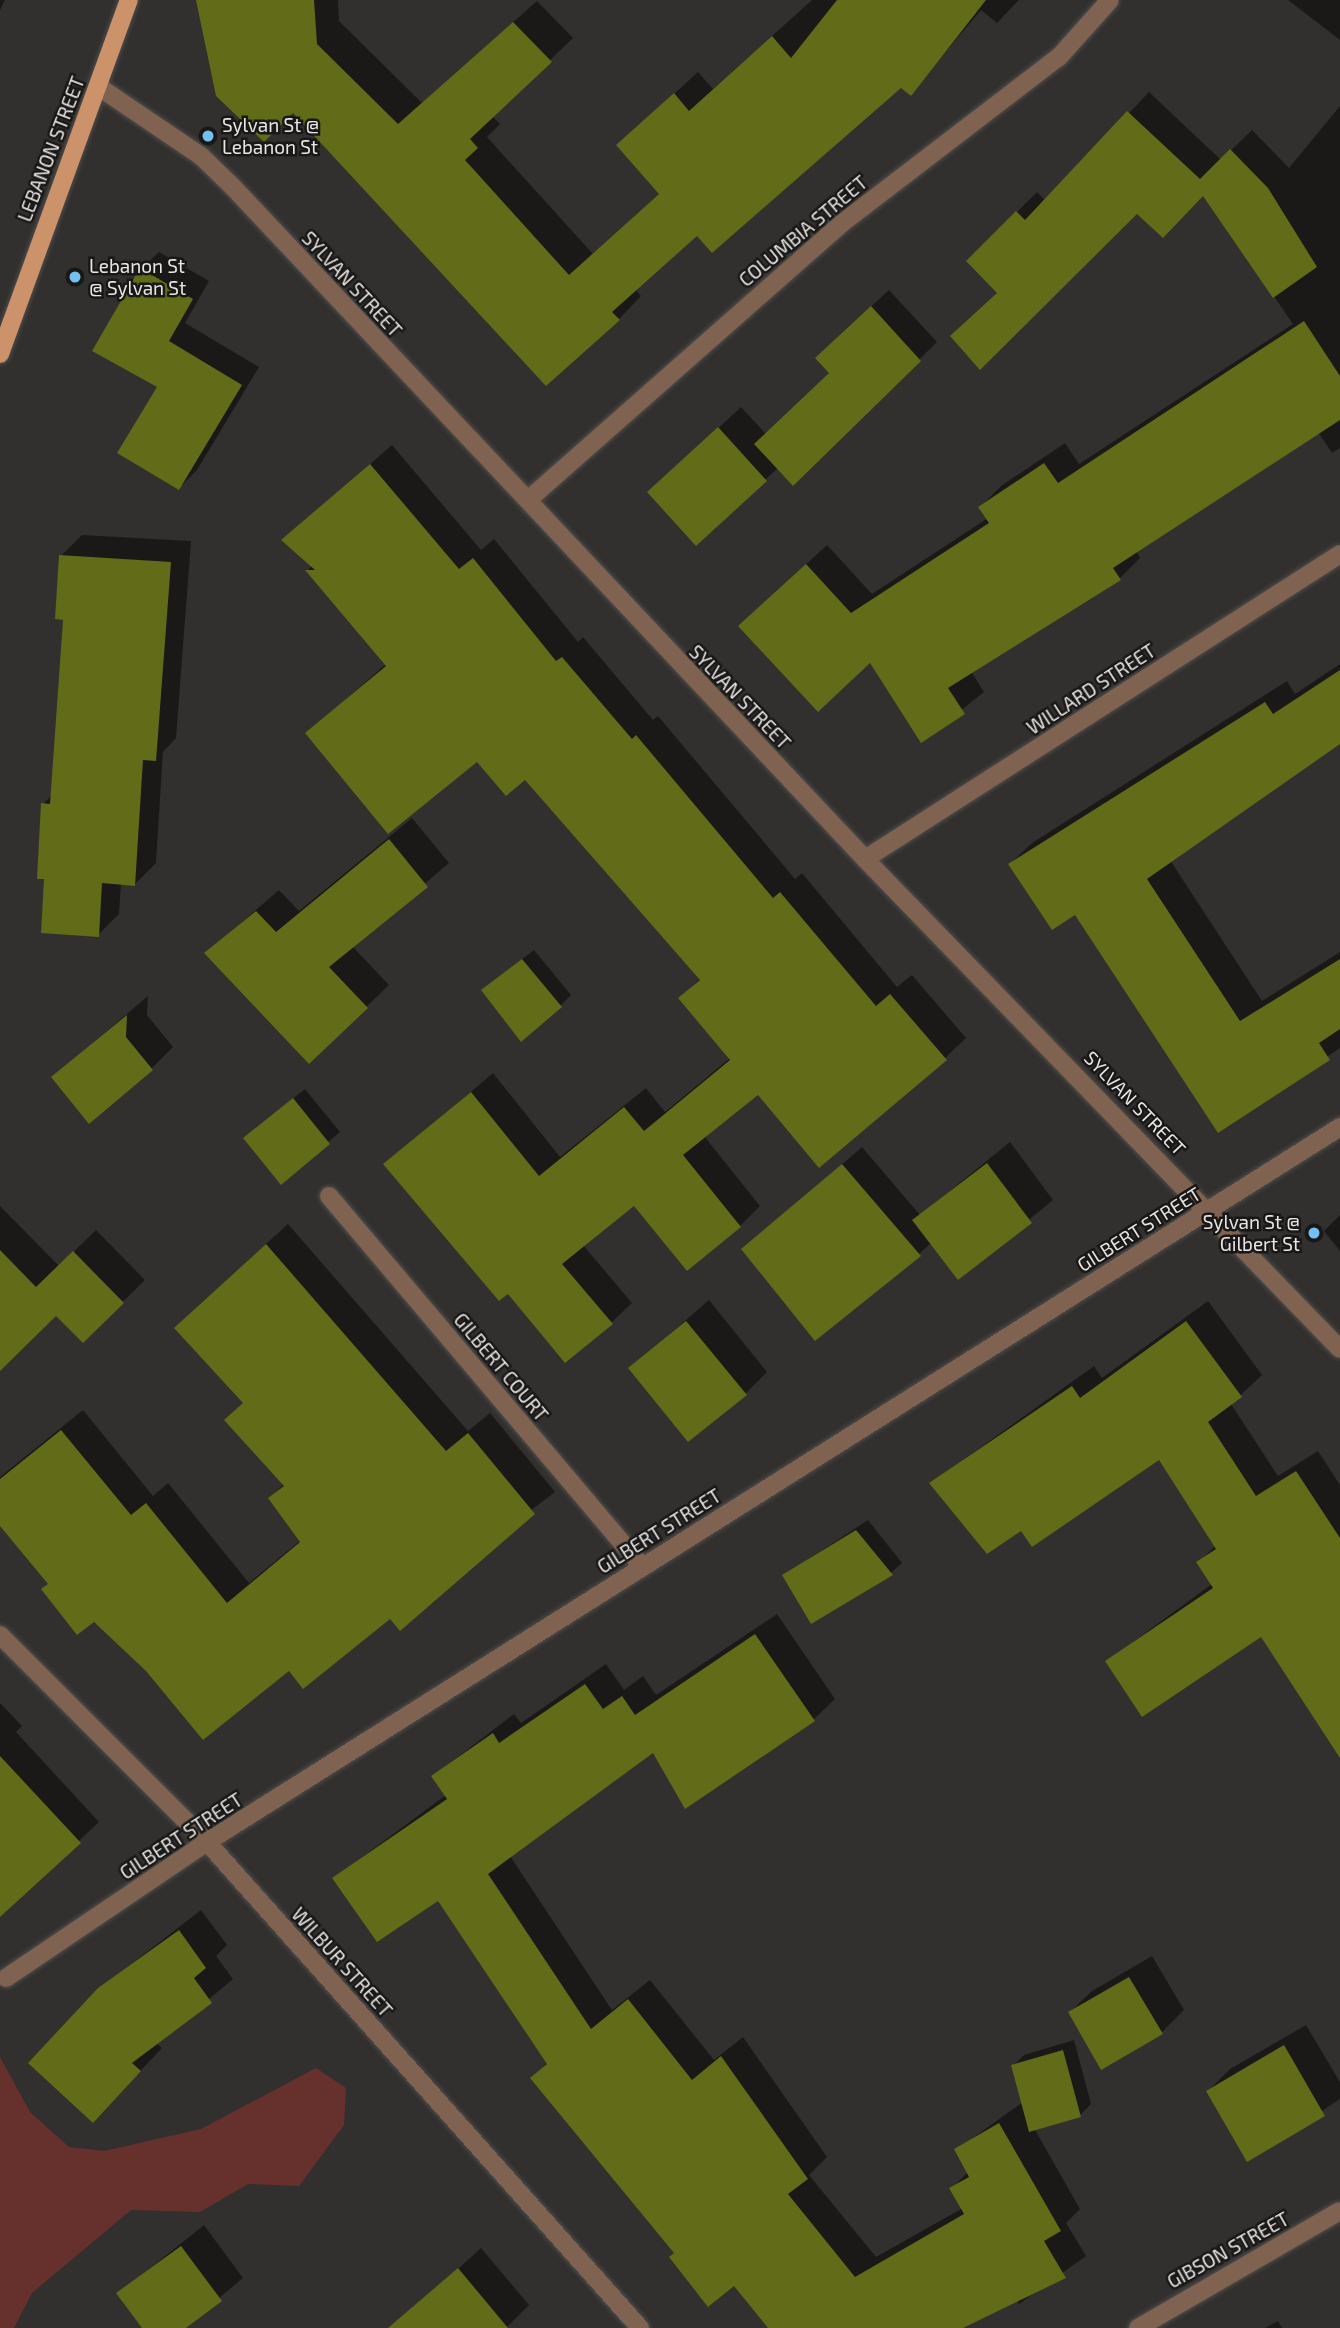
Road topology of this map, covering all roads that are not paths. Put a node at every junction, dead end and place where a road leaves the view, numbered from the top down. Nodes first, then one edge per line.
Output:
1 (130, 0) edge
2 (1110, 0) edge
3 (99, 87) junction
4 (0, 354) edge
5 (528, 500) junction
6 (1340, 554) edge
7 (865, 859) junction
8 (1340, 1127) edge
9 (328, 1196) dead end
10 (1209, 1209) junction
11 (1340, 1349) edge
12 (642, 1566) junction
13 (0, 1635) edge
14 (207, 1842) junction
15 (6, 1978) dead end
16 (1340, 2211) edge
17 (640, 2328) edge
18 (1138, 2328) edge

1 - 3 main road, LEBANON STREET
2 - 5 street, COLUMBIA STREET
3 - 4 main road, LEBANON STREET
3 - 5 street, SYLVAN STREET
5 - 7 street, SYLVAN STREET
6 - 7 street, WILLARD STREET
7 - 10 street, SYLVAN STREET
8 - 10 street, GILBERT STREET
9 - 12 street, GILBERT COURT
10 - 11 street, SYLVAN STREET
10 - 12 street, GILBERT STREET
12 - 14 street, GILBERT STREET
13 - 14 street, WILBUR STREET
14 - 15 street, GILBERT STREET
14 - 17 street, WILBUR STREET
16 - 18 street, GIBSON STREET

